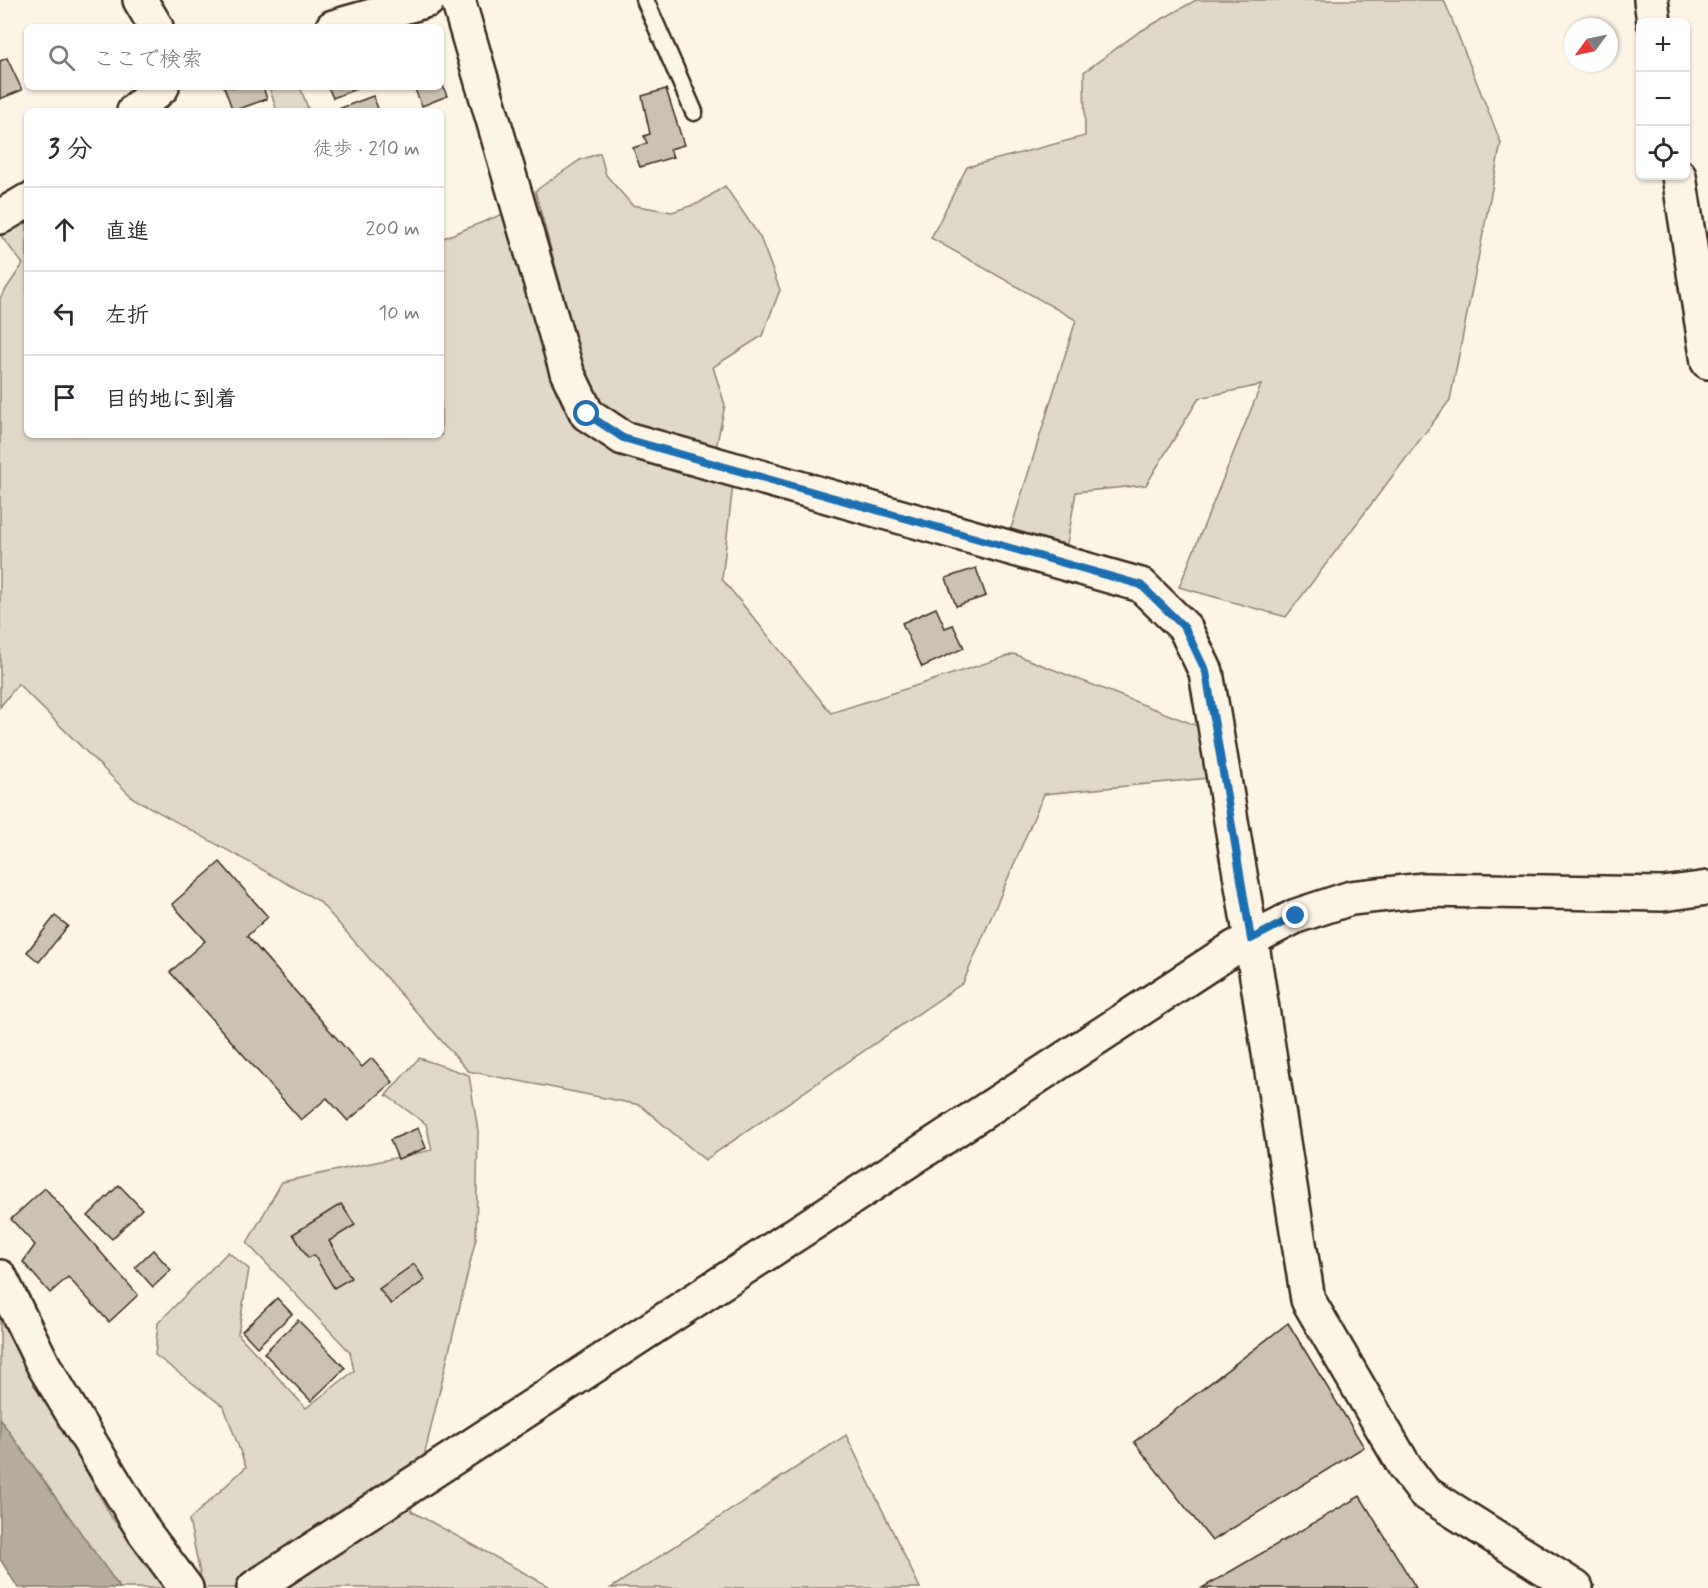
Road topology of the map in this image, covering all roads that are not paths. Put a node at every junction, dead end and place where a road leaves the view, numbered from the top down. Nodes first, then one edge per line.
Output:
1 (140, 0) edge
2 (428, 0) edge
3 (458, 0) edge
4 (645, 0) edge
5 (1651, 0) edge
6 (1653, 18) edge
7 (154, 24) edge
8 (344, 24) edge
9 (158, 90) edge
10 (138, 108) edge
11 (694, 112) dead end
12 (1680, 180) edge
13 (24, 203) edge
14 (0, 217) edge
15 (1708, 362) edge
16 (1708, 888) edge
17 (1251, 939) junction
18 (0, 1277) edge
19 (186, 1588) edge
20 (254, 1588) edge
21 (1576, 1588) edge

1 - 7 street
2 - 8 street
3 - 17 street
4 - 11 lane
5 - 6 street
9 - 10 street
12 - 15 street
13 - 14 street
16 - 17 street
17 - 20 street
17 - 21 street
18 - 19 street

